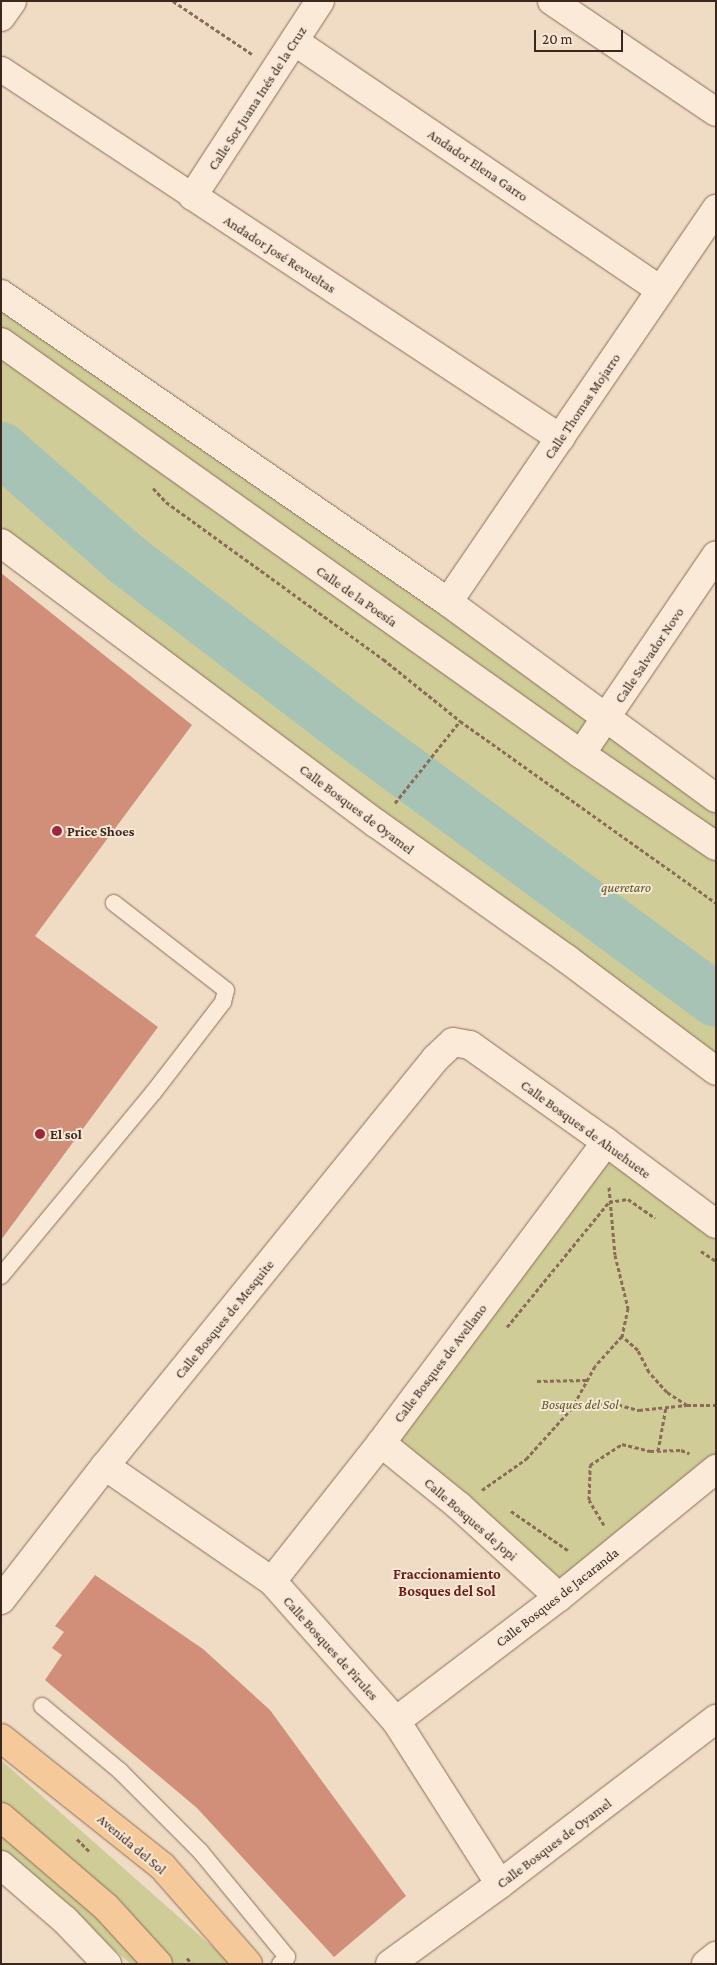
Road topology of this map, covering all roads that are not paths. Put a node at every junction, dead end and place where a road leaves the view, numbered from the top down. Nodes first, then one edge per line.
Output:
1 (12, 1) edge
2 (320, 1) edge
3 (552, 1) edge
4 (1, 17) edge
5 (294, 41) junction
6 (1, 69) edge
7 (716, 112) edge
8 (193, 196) junction
9 (716, 209) edge
10 (661, 290) junction
11 (1, 294) edge
12 (1, 342) edge
13 (560, 438) junction
14 (1, 542) edge
15 (714, 560) edge
16 (448, 602) junction
17 (606, 718) junction
18 (581, 754) junction
19 (716, 798) edge
20 (716, 846) edge
21 (114, 903) dead end
22 (453, 1042) joint
23 (716, 1072) edge
24 (606, 1142) junction
25 (716, 1224) edge
26 (1, 1276) edge
27 (381, 1443) junction
28 (105, 1466) junction
29 (716, 1469) edge
30 (272, 1581) junction
31 (559, 1597) junction
32 (1, 1600) edge
33 (42, 1706) dead end
34 (716, 1720) edge
35 (396, 1721) junction
36 (1, 1738) edge
37 (1, 1817) edge
38 (1, 1865) edge
39 (500, 1884) junction
40 (716, 1956) edge
41 (107, 1964) edge
42 (158, 1964) edge
43 (248, 1964) edge
44 (280, 1964) edge
45 (390, 1964) edge
46 (706, 1964) edge

1 - 4 street
2 - 5 street, Calle Sor Juana Inés de la Cruz
3 - 7 street
5 - 8 street, Calle Sor Juana Inés de la Cruz
5 - 10 street, Andador Elena Garro
6 - 8 street, Andador José Revueltas
8 - 13 street, Andador José Revueltas
9 - 10 street, Calle Thomas Mojarro
10 - 13 street, Calle Thomas Mojarro
11 - 16 street
12 - 18 street, Calle de la Poesía
13 - 16 street, Calle Thomas Mojarro
14 - 23 street, Calle Bosques de Oyamel
15 - 17 street, Calle Salvador Novo
16 - 17 street
17 - 18 street, Calle Salvador Novo
17 - 19 street
18 - 20 street, Calle de la Poesía
21 - 26 lane
22 - 24 street, Calle Bosques de Ahuehuete
22 - 28 street, Calle Bosques de Mesquite
24 - 25 street, Calle Bosques de Ahuehuete
24 - 27 street, Calle Bosques de Avellano
27 - 30 street, Calle Bosques de Avellano
27 - 31 street, Calle Bosques de Jopi
28 - 30 street, Calle Bosques de Pirules
28 - 32 street, Calle Bosques de Mesquite
29 - 31 street, Calle Bosques de Jacaranda
30 - 35 street, Calle Bosques de Pirules
31 - 35 street, Calle Bosques de Jacaranda
33 - 44 lane
34 - 39 street, Calle Bosques de Oyamel
35 - 39 street, Calle Bosques de Pirules
36 - 43 main road, Avenida del Sol
37 - 42 main road
38 - 41 street
39 - 45 street, Calle Bosques de Oyamel
40 - 46 street

